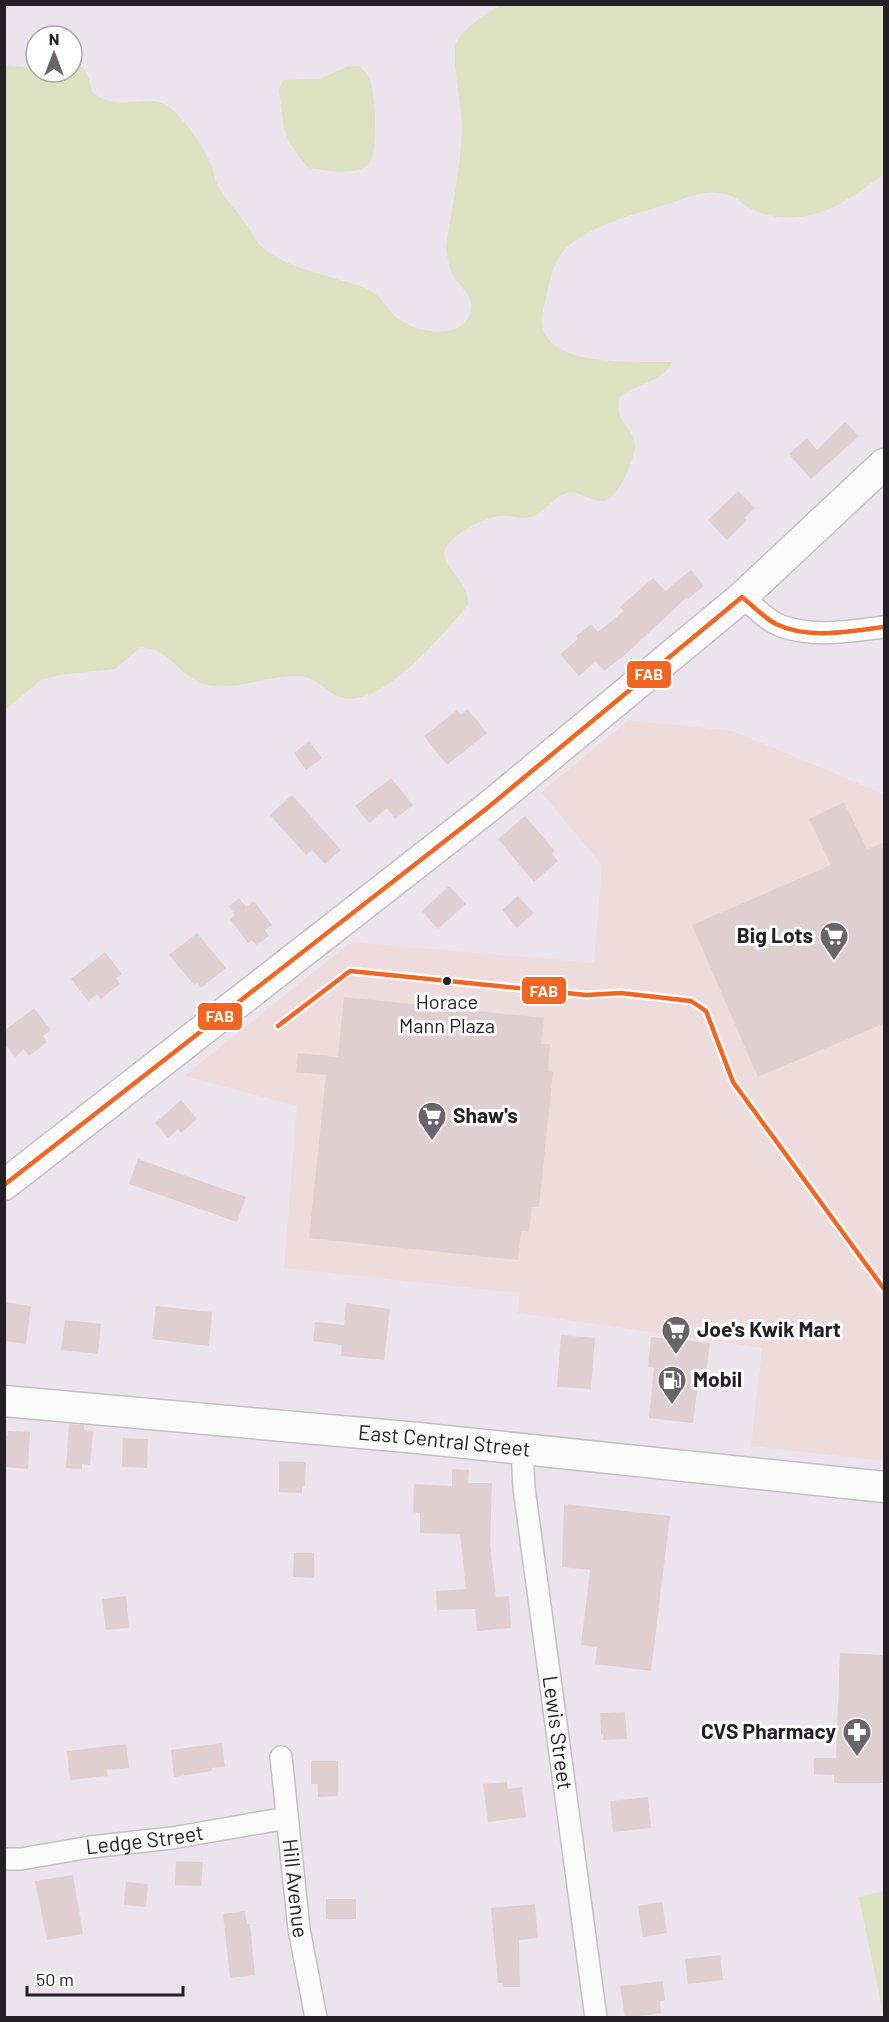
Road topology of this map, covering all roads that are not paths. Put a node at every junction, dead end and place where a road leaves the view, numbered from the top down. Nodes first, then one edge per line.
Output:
1 (885, 464) edge
2 (742, 597) junction
3 (885, 627) edge
4 (4, 1185) edge
5 (4, 1401) edge
6 (522, 1449) junction
7 (885, 1487) edge
8 (281, 1757) dead end
9 (286, 1818) junction
10 (4, 1859) edge
11 (316, 2018) edge
12 (596, 2018) edge

1 - 2 main road
2 - 3 street
2 - 4 main road
5 - 6 main road, East Central Street
6 - 7 main road, East Central Street
6 - 12 street, Lewis Street
8 - 9 street, Hill Avenue
9 - 10 street, Ledge Street
9 - 11 street, Hill Avenue

